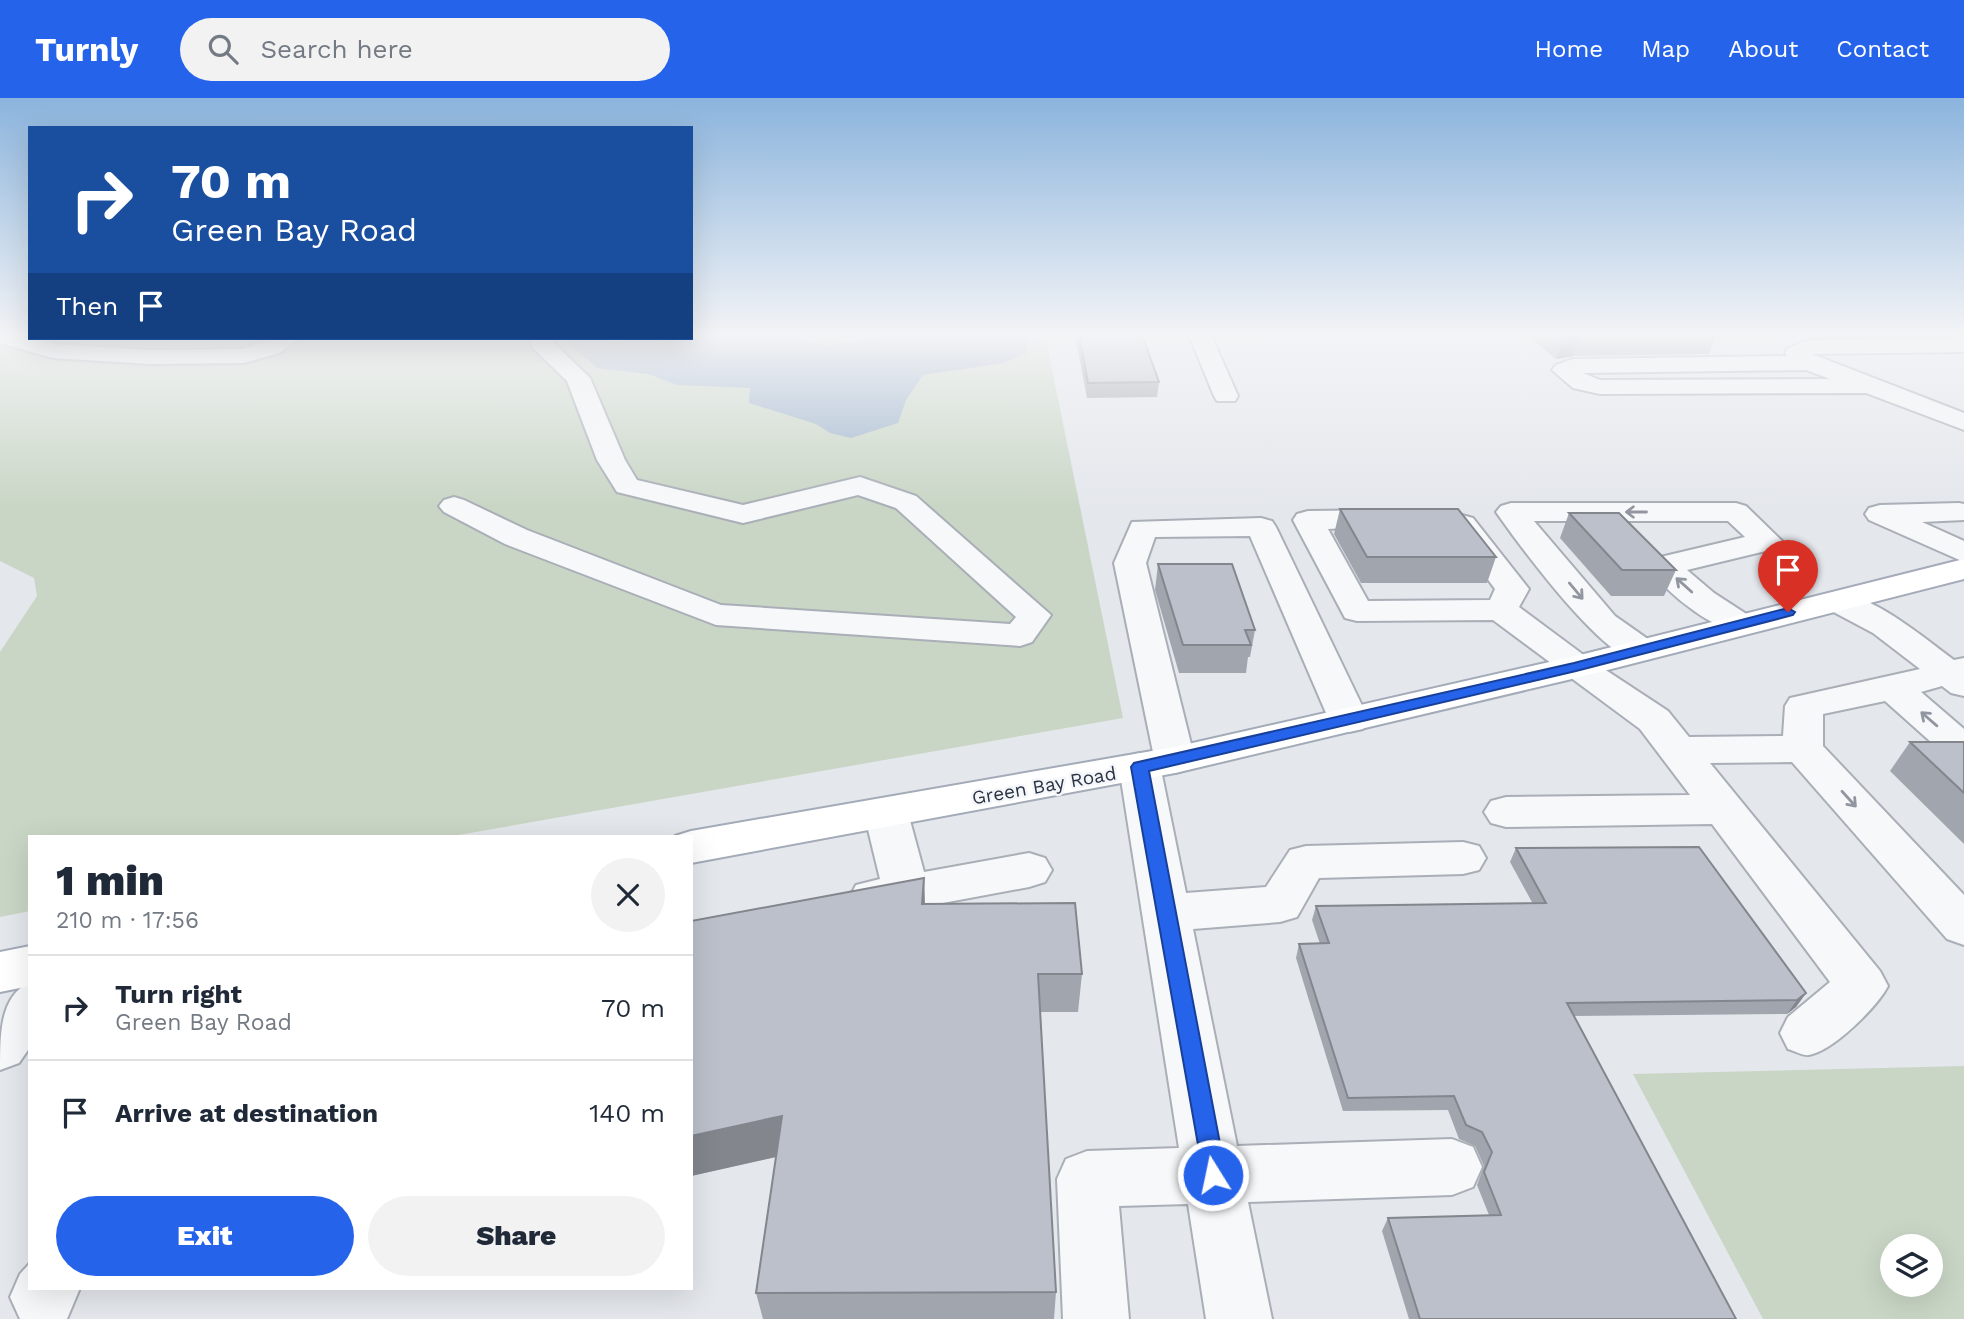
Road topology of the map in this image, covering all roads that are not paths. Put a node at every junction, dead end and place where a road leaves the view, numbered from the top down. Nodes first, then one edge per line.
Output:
1 (584, 392) edge
2 (1224, 392) edge
3 (1883, 392) edge
4 (1226, 396) dead end
5 (1964, 422) edge
6 (454, 506) dead end
7 (1959, 512) dead end
8 (1964, 553) edge
9 (1964, 569) edge
10 (1838, 601) junction
11 (1501, 610) junction
12 (1739, 624) junction
13 (1639, 650) junction
14 (1576, 667) junction
15 (1959, 675) edge
16 (1893, 688) junction
17 (1349, 720) junction
18 (1803, 749) junction
19 (1679, 750) junction
20 (1964, 750) edge
21 (1158, 764) junction
22 (1726, 809) junction
23 (1506, 812) dead end
24 (886, 813) junction
25 (693, 847) edge
26 (1463, 858) dead end
27 (1029, 870) dead end
28 (906, 892) junction
29 (825, 907) edge
30 (1167, 913) junction
31 (1964, 926) edge
32 (28, 967) edge
33 (0, 972) edge
34 (28, 1006) edge
35 (1807, 1033) dead end
36 (0, 1047) edge
37 (1452, 1167) dead end
38 (1213, 1175) junction
39 (1096, 1319) edge
40 (1239, 1319) edge

1 - 6 street
2 - 4 street
3 - 5 street
7 - 8 street
9 - 10 main road, Green Bay Road
10 - 12 main road, Green Bay Road
10 - 15 street
11 - 11 street
11 - 14 street
12 - 13 main road, Green Bay Road
12 -> 13 street
13 - 14 main road, Green Bay Road
14 - 17 main road, Green Bay Road
14 - 19 street
15 - 16 street
16 - 18 street
20 -> 16 street
17 - 21 main road, Green Bay Road
17 - 21 street
18 - 19 street
18 -> 31 street
19 - 22 street
21 - 24 main road, Green Bay Road
21 - 30 street
22 - 23 street
22 - 35 street
24 - 25 main road, Green Bay Road
24 - 28 street
26 - 30 street
27 - 28 street
28 - 29 street
30 - 38 street
32 - 33 main road
34 - 36 street
37 - 38 street
38 - 39 street
38 - 40 street

